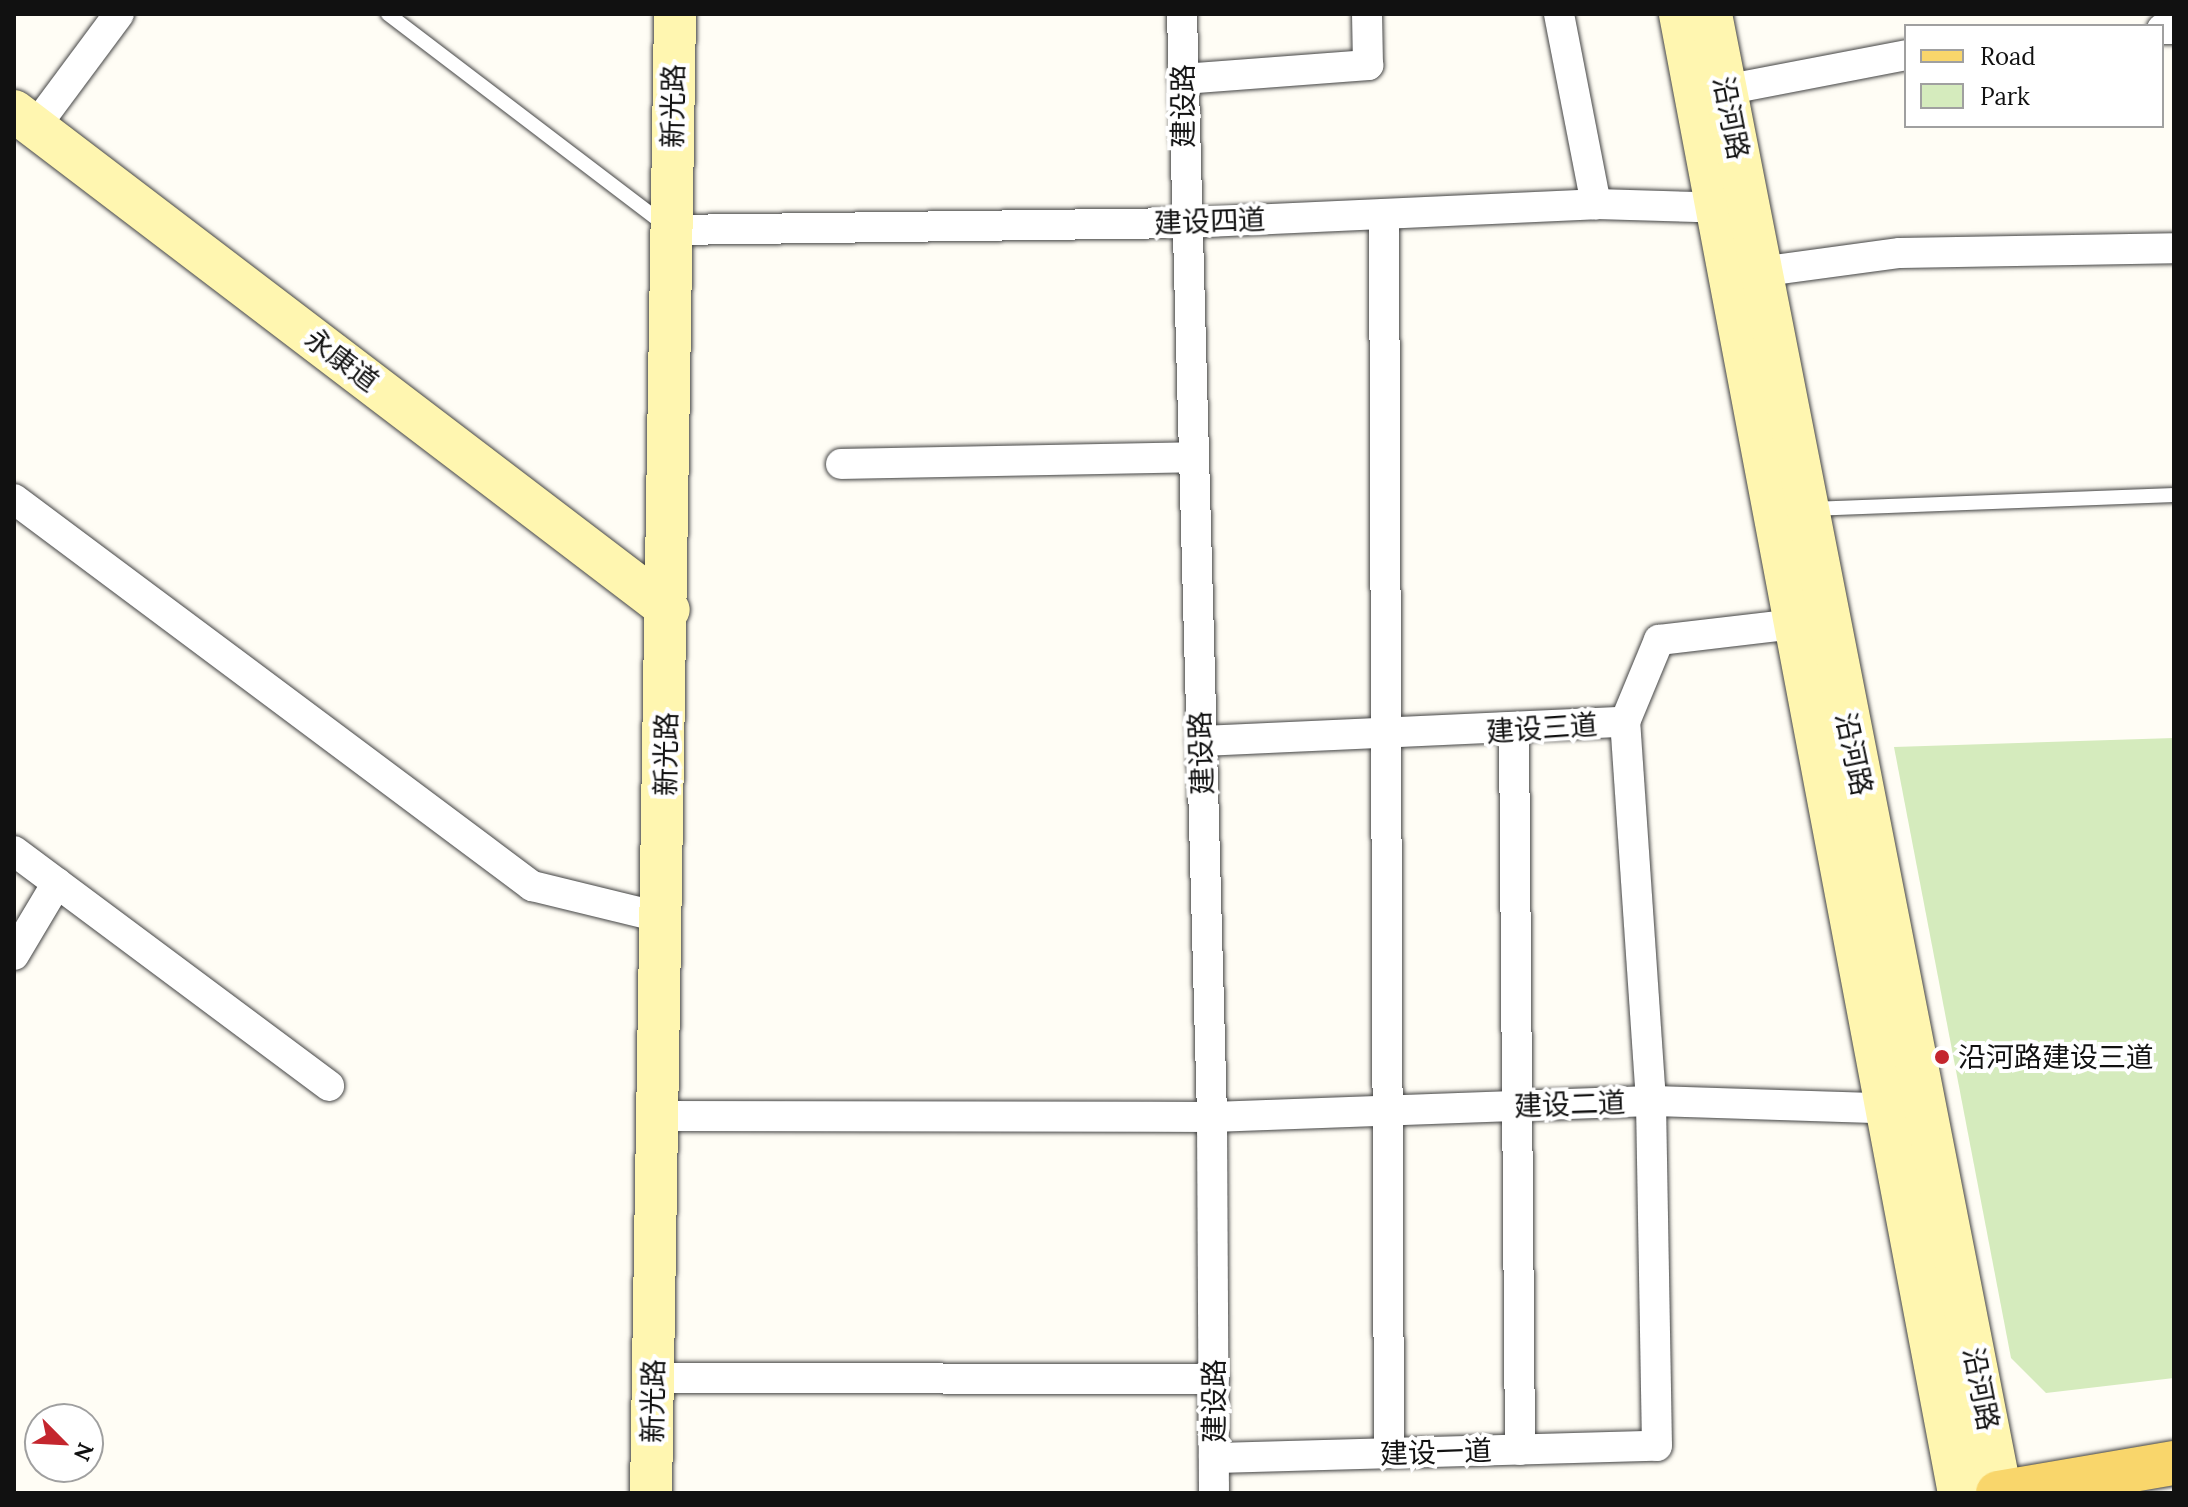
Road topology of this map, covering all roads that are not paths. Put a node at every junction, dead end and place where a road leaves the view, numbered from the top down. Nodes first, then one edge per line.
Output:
1 (119, 14) edge
2 (388, 14) edge
3 (675, 14) edge
4 (1182, 14) edge
5 (1367, 14) edge
6 (1559, 14) edge
7 (1680, 14) edge
8 (1711, 14) edge
9 (1904, 55) edge
10 (1183, 79) junction
11 (1725, 90) junction
12 (25, 119) edge
13 (1596, 204) junction
14 (1732, 208) junction
15 (1384, 214) junction
16 (1184, 223) junction
17 (672, 230) junction
18 (2174, 248) edge
19 (1759, 272) junction
20 (1191, 457) junction
21 (841, 464) dead end
22 (2174, 495) edge
23 (14, 499) edge
24 (1787, 509) junction
25 (669, 610) junction
26 (1811, 622) junction
27 (1625, 722) junction
28 (1514, 731) junction
29 (1381, 733) junction
30 (1201, 741) junction
31 (14, 851) edge
32 (57, 883) junction
33 (663, 918) junction
34 (14, 955) edge
35 (329, 1086) dead end
36 (1651, 1101) junction
37 (1520, 1106) junction
38 (1907, 1109) junction
39 (1387, 1111) junction
40 (658, 1116) junction
41 (1212, 1117) junction
42 (653, 1378) junction
43 (1214, 1379) junction
44 (1520, 1450) junction
45 (1389, 1453) junction
46 (1214, 1458) junction
47 (2174, 1463) edge
48 (651, 1493) edge
49 (1214, 1493) edge
50 (1959, 1493) edge
51 (2000, 1493) edge

1 - 12 street
2 - 17 lane
3 - 17 street, 新光路
4 - 10 street, 建设路
5 - 10 street
6 - 13 street
7 - 14 street, 沿河路
8 - 11 street, 沿河路
9 - 11 street
10 - 16 street, 建设路
11 - 14 street, 沿河路
12 - 25 street, 永康道
13 - 14 street, 建设四道
13 - 15 street, 建设四道
14 - 19 street, 沿河路
14 - 24 street, 沿河路
15 - 16 street, 建设四道
15 - 29 street
16 - 17 street, 建设四道
16 - 20 street, 建设路
17 - 25 street, 新光路
18 - 19 street
19 - 24 street, 沿河路
20 - 21 street
20 - 30 street, 建设路
22 - 24 lane
23 - 33 street
24 - 26 street, 沿河路
25 - 33 street, 新光路
26 - 27 street, 建设三道
26 - 38 street, 沿河路
27 - 28 street, 建设三道
27 - 36 street
28 - 29 street, 建设三道
28 - 37 street
29 - 30 street, 建设三道
29 - 39 street
30 - 41 street, 建设路
31 - 32 street
32 - 34 street
32 - 35 street
33 - 40 street, 新光路
36 - 37 street, 建设二道
36 - 38 street, 建设二道
36 - 44 street, 建设一道
37 - 39 street, 建设二道
37 - 44 street
38 - 50 street, 沿河路
38 - 51 street, 沿河路
39 - 41 street, 建设二道
39 - 45 street
40 - 41 street, 建设二道
40 - 42 street, 新光路
41 - 43 street, 建设路
42 - 43 street
42 - 48 street, 新光路
43 - 46 street, 建设路
44 - 45 street, 建设一道
45 - 46 street, 建设一道
46 - 49 street, 建设路
47 - 51 main road

